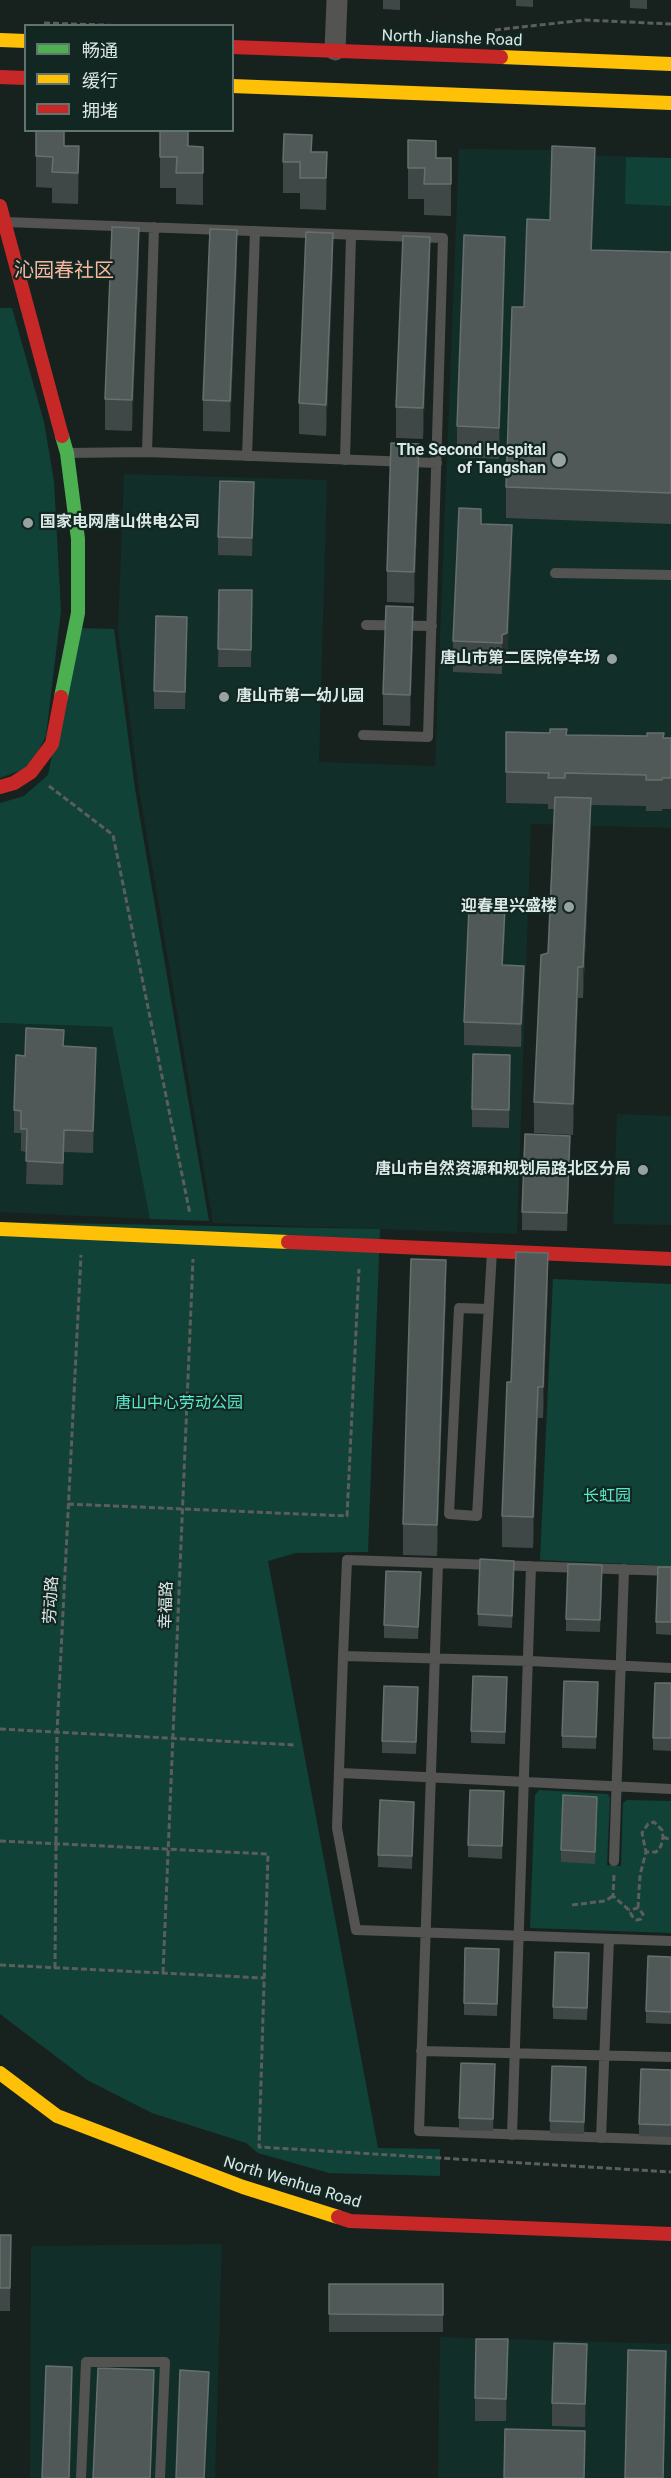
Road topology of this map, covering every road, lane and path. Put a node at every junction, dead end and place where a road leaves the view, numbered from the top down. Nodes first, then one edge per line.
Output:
1 (337, 0) edge
2 (36, 23) dead end
3 (67, 24) edge
4 (0, 40) edge
5 (24, 41) edge
6 (234, 47) edge
7 (335, 51) junction
8 (671, 64) edge
9 (0, 77) edge
10 (24, 78) edge
11 (234, 86) edge
12 (671, 102) edge
13 (0, 206) edge
14 (4, 222) junction
15 (154, 227) junction
16 (255, 231) junction
17 (351, 235) junction
18 (147, 452) junction
19 (67, 453) junction
20 (247, 456) junction
21 (345, 460) junction
22 (437, 463) junction
23 (555, 573) dead end
24 (671, 575) edge
25 (366, 625) dead end
26 (432, 626) junction
27 (363, 735) dead end
28 (31, 772) junction
29 (0, 787) edge
30 (0, 1229) edge
31 (82, 1233) junction
32 (194, 1238) junction
33 (492, 1251) junction
34 (359, 1258) dead end
35 (671, 1259) edge
36 (488, 1309) junction
37 (68, 1504) junction
38 (183, 1509) junction
39 (438, 1563) junction
40 (531, 1566) junction
41 (624, 1569) junction
42 (671, 1571) edge
43 (344, 1656) junction
44 (435, 1659) junction
45 (530, 1661) junction
46 (621, 1666) junction
47 (671, 1668) edge
48 (0, 1729) edge
49 (57, 1732) junction
50 (173, 1738) junction
51 (296, 1745) dead end
52 (341, 1773) junction
53 (431, 1777) junction
54 (525, 1781) junction
55 (617, 1785) junction
56 (671, 1789) edge
57 (663, 1837) junction
58 (671, 1840) edge
59 (0, 1841) edge
60 (56, 1844) junction
61 (169, 1849) junction
62 (646, 1852) junction
63 (614, 1861) joint
64 (613, 1896) junction
65 (572, 1905) dead end
66 (638, 1908) junction
67 (629, 1910) junction
68 (425, 1932) junction
69 (519, 1936) junction
70 (609, 1939) junction
71 (671, 1941) edge
72 (0, 1965) edge
73 (55, 1968) junction
74 (163, 1973) junction
75 (264, 1978) junction
76 (421, 2051) junction
77 (515, 2053) junction
78 (604, 2056) junction
79 (671, 2057) edge
80 (0, 2073) edge
81 (512, 2135) junction
82 (601, 2138) junction
83 (671, 2140) edge
84 (671, 2172) edge
85 (671, 2234) edge
86 (81, 2478) edge
87 (160, 2478) edge

1 - 7 street
2 - 3 path
4 - 5 street
6 - 7 street, North Jianshe Road
7 - 8 street, North Jianshe Road
9 - 10 street
11 - 12 street
13 - 14 street
14 - 15 lane
14 - 19 street
15 - 16 lane
15 - 18 lane
16 - 17 lane
16 - 20 lane
17 - 21 lane
17 - 22 lane
18 - 19 lane
18 - 20 lane
19 - 28 street
20 - 21 lane
21 - 22 lane
22 - 26 lane
23 - 24 lane
25 - 26 lane
26 - 27 lane
28 - 29 street
28 - 32 path, 幸福路
30 - 31 street
31 - 32 street
31 - 37 path, 劳动路
32 - 33 street
32 - 38 path, 幸福路
33 - 35 street
33 - 36 lane
34 - 38 path
36 - 36 lane
37 - 38 path
37 - 49 path, 劳动路
38 - 50 path, 幸福路
39 - 40 lane
39 - 43 lane
39 - 44 lane
40 - 41 lane
40 - 45 lane
41 - 42 lane
41 - 46 lane
43 - 44 lane
43 - 52 lane
44 - 45 lane
44 - 53 lane
45 - 46 lane
45 - 54 lane
46 - 47 lane
46 - 55 lane
48 - 49 path
49 - 50 path
49 - 60 path, 劳动路
50 - 51 path
50 - 61 path, 幸福路
52 - 53 lane
52 - 68 lane
53 - 54 lane
53 - 68 lane
54 - 55 lane
54 - 69 lane
55 - 56 lane
55 - 63 lane
57 - 58 path
57 - 62 path
57 - 62 path
59 - 60 path
60 - 61 path
60 - 73 path, 劳动路
61 - 74 path, 幸福路
61 - 75 path
62 - 66 path
63 - 64 path
64 - 65 path
64 - 67 path
66 - 67 path
66 - 67 path
68 - 69 lane
68 - 76 lane
69 - 70 lane
69 - 77 lane
70 - 71 lane
70 - 78 lane
72 - 73 path
73 - 74 path
74 - 75 path
75 - 84 path
76 - 77 lane
76 - 81 lane
77 - 78 lane
77 - 81 lane
78 - 79 lane
78 - 82 lane
80 - 85 street, North Wenhua Road
81 - 82 lane
82 - 83 lane
86 - 87 lane

